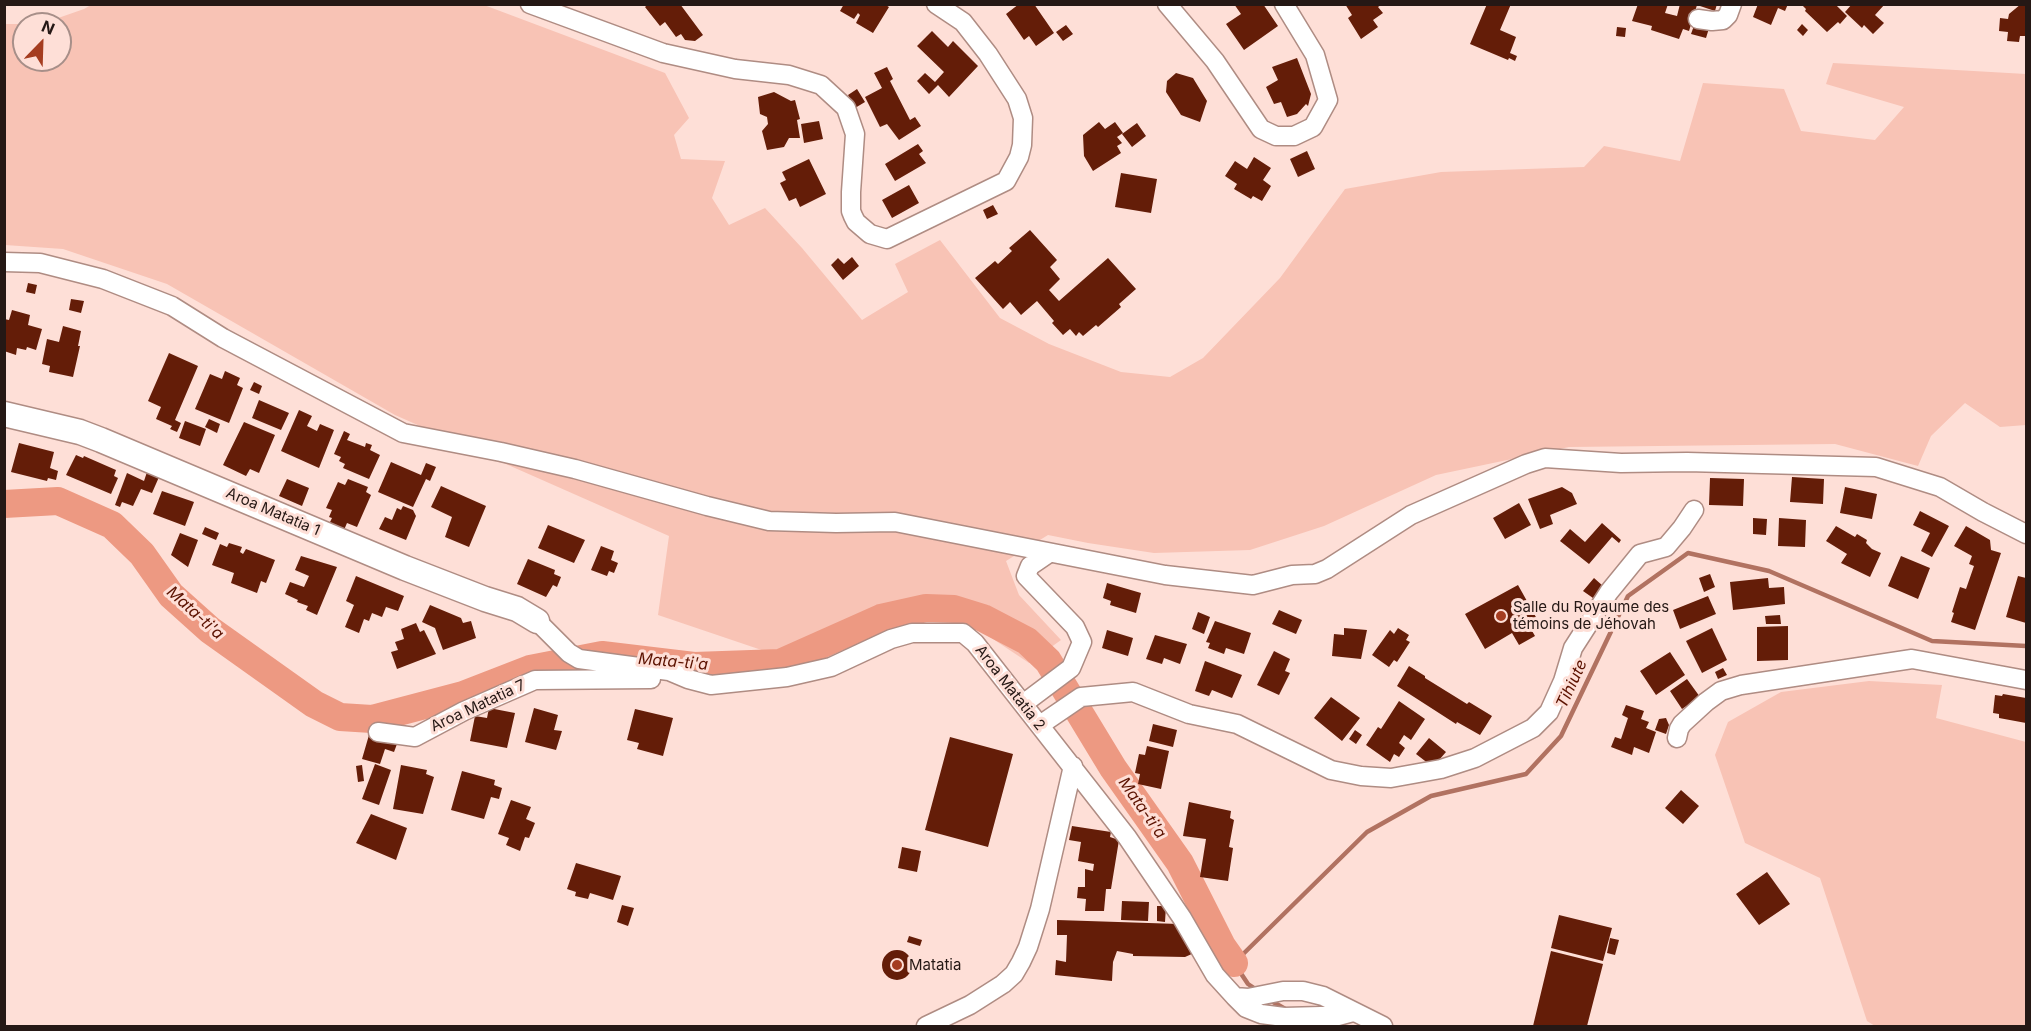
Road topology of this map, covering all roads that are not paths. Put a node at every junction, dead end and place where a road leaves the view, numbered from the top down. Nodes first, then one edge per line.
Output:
1 (530, 4) edge
2 (936, 4) edge
3 (1167, 4) edge
4 (1284, 4) edge
5 (1732, 4) edge
6 (1698, 19) dead end
7 (4, 262) edge
8 (4, 414) edge
9 (1694, 510) dead end
10 (2026, 534) edge
11 (1049, 553) junction
12 (537, 621) joint
13 (688, 679) junction
14 (2026, 680) edge
15 (1023, 704) junction
16 (1040, 726) junction
17 (378, 732) dead end
18 (1677, 738) dead end
19 (1073, 766) junction
20 (1234, 997) junction
21 (1353, 1012) junction
22 (926, 1026) edge
23 (1383, 1026) edge

1 - 2 street
3 - 4 street
5 - 6 street
7 - 11 street
8 - 12 main road, Aroa Matatia 1
9 - 16 street
10 - 11 street
11 - 15 street
12 - 13 street, Aroa Matatia 2
13 - 15 street, Aroa Matatia 2
13 - 17 street, Aroa Matatia 7
14 - 18 street
15 - 16 street, Aroa Matatia 2
16 - 19 street, Aroa Matatia 2
19 - 20 street, Aroa Matatia 2
19 - 22 street
20 - 21 street
20 - 21 street, Aroa Matatia 2
21 - 23 street

